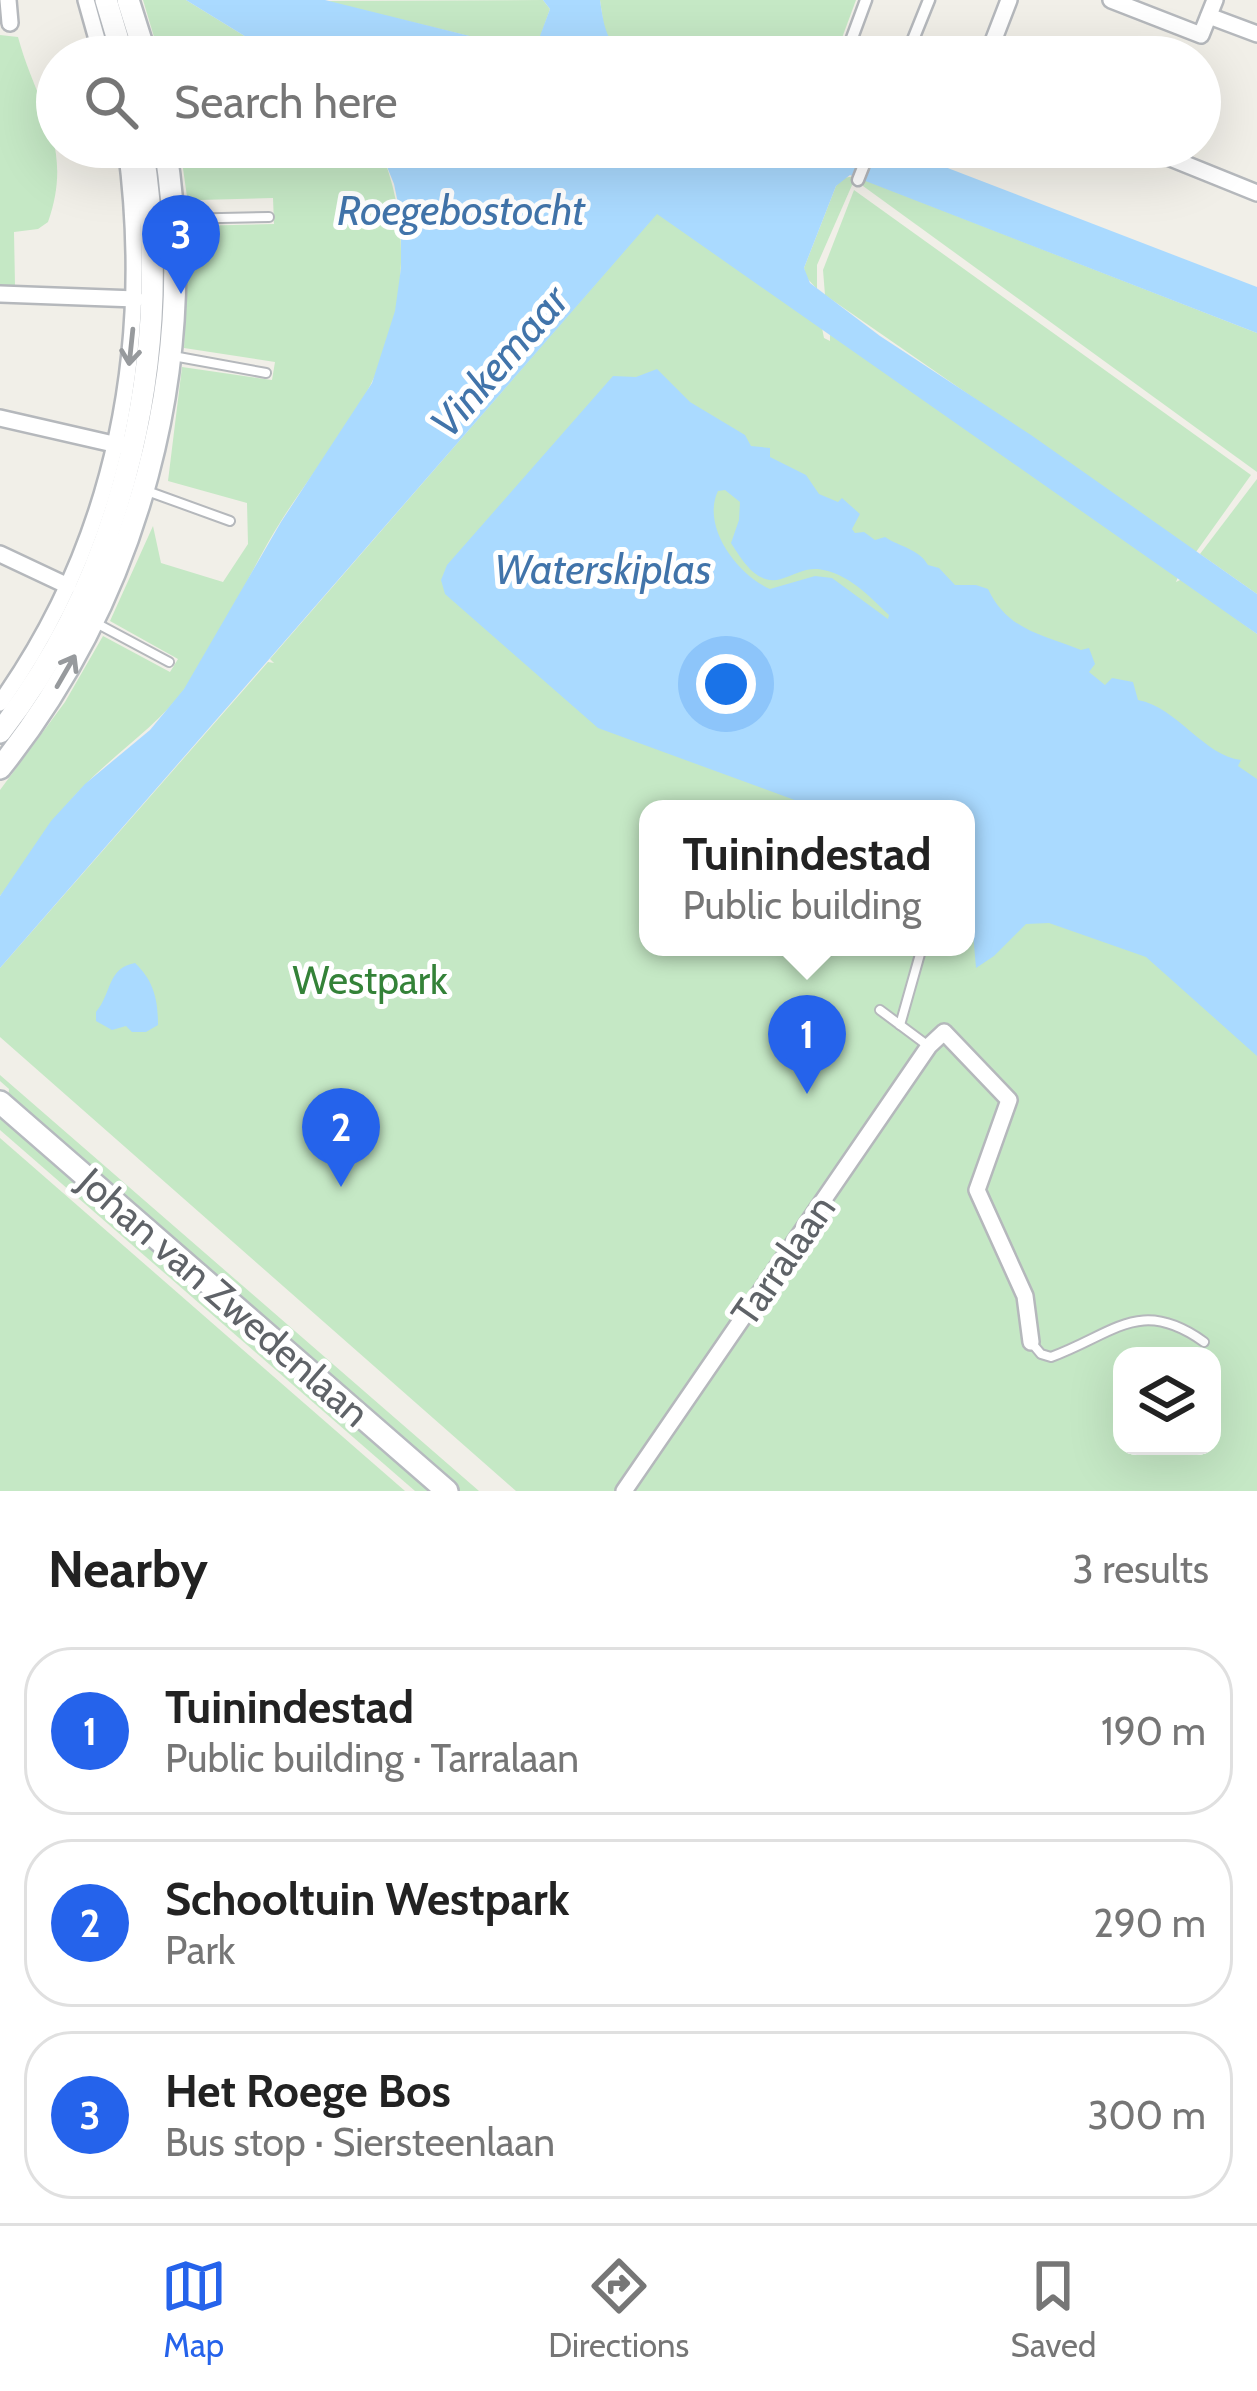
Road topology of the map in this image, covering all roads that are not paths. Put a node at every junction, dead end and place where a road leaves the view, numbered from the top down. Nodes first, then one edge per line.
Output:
1 (8, 0) edge
2 (128, 0) edge
3 (866, 0) edge
4 (929, 0) edge
5 (1009, 0) edge
6 (1112, 0) edge
7 (96, 2) edge
8 (1212, 8) edge
9 (10, 22) dead end
10 (1257, 34) edge
11 (100, 36) edge
12 (113, 36) edge
13 (139, 36) edge
14 (853, 36) edge
15 (914, 36) edge
16 (995, 36) edge
17 (129, 168) edge
18 (145, 168) edge
19 (167, 168) edge
20 (863, 168) edge
21 (1195, 168) edge
22 (858, 180) dead end
23 (1257, 193) edge
24 (269, 217) dead end
25 (173, 219) junction
26 (0, 294) edge
27 (136, 299) junction
28 (171, 355) junction
29 (266, 373) dead end
30 (0, 418) edge
31 (134, 449) junction
32 (143, 490) junction
33 (230, 521) dead end
34 (0, 554) edge
35 (68, 586) junction
36 (94, 622) junction
37 (170, 662) dead end
38 (0, 703) edge
39 (0, 732) edge
40 (0, 768) edge
41 (919, 956) edge
42 (880, 1010) dead end
43 (900, 1025) junction
44 (929, 1046) junction
45 (0, 1102) edge
46 (1031, 1342) joint
47 (1204, 1342) dead end
48 (447, 1491) edge
49 (624, 1491) edge

1 - 9 street
2 - 13 main road
3 - 14 street
4 - 15 street
5 - 16 street
6 - 8 street
7 - 11 street
7 - 12 main road
8 - 10 street
17 - 27 street
18 - 31 main road
19 - 25 main road
20 - 22 street
21 - 23 street
24 - 25 lane
25 - 28 main road
26 - 27 street
27 -> 31 street
28 - 29 lane
28 - 31 main road
30 - 31 street
31 - 32 main road
31 - 35 street
31 - 39 main road
32 - 33 lane
32 - 36 main road
34 - 35 street
35 - 38 street
36 - 37 lane
40 -> 36 main road
41 - 43 lane
42 - 43 lane
43 - 44 lane
44 - 46 street, Tarralaan
44 - 49 street, Tarralaan
45 - 48 main road, Johan van Zwedenlaan
46 - 47 lane

